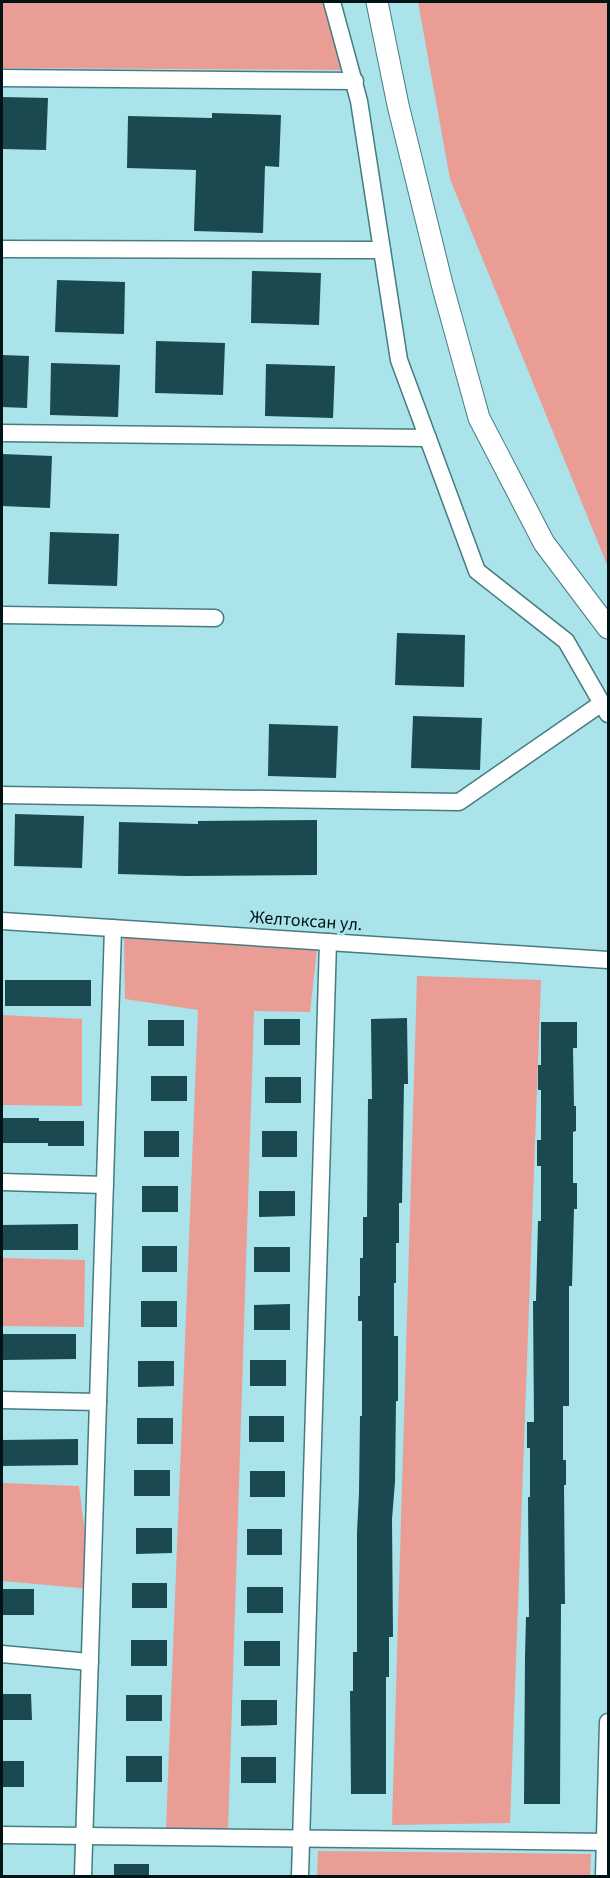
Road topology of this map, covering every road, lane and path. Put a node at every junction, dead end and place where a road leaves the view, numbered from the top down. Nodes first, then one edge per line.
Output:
1 (332, 2) edge
2 (377, 2) edge
3 (2, 78) edge
4 (355, 81) junction
5 (2, 249) edge
6 (382, 250) junction
7 (2, 433) edge
8 (428, 438) junction
9 (2, 615) edge
10 (215, 618) dead end
11 (609, 628) edge
12 (605, 708) edge
13 (2, 795) edge
14 (2, 921) edge
15 (113, 928) junction
16 (328, 942) junction
17 (609, 960) edge
18 (2, 1182) edge
19 (105, 1185) junction
20 (2, 1400) edge
21 (98, 1402) junction
22 (2, 1654) edge
23 (90, 1662) junction
24 (609, 1722) edge
25 (2, 1835) edge
26 (84, 1836) junction
27 (301, 1838) junction
28 (607, 1842) edge
29 (83, 1876) edge
30 (300, 1876) edge
31 (604, 1876) edge

1 - 4 street
2 - 11 main road
3 - 4 street
4 - 6 street
5 - 6 street
6 - 8 street
7 - 8 street
8 - 12 street
9 - 10 street
12 - 13 street
14 - 15 street, Желтоксан ул.
15 - 16 street, Желтоксан ул.
15 - 19 street
16 - 17 street, Желтоксан ул.
16 - 27 street
18 - 19 street
19 - 21 street
20 - 21 street
21 - 23 street
22 - 23 street
23 - 26 street
24 - 28 street
25 - 26 street
26 - 27 street
26 - 29 street
27 - 28 street
27 - 30 street
28 - 31 street

